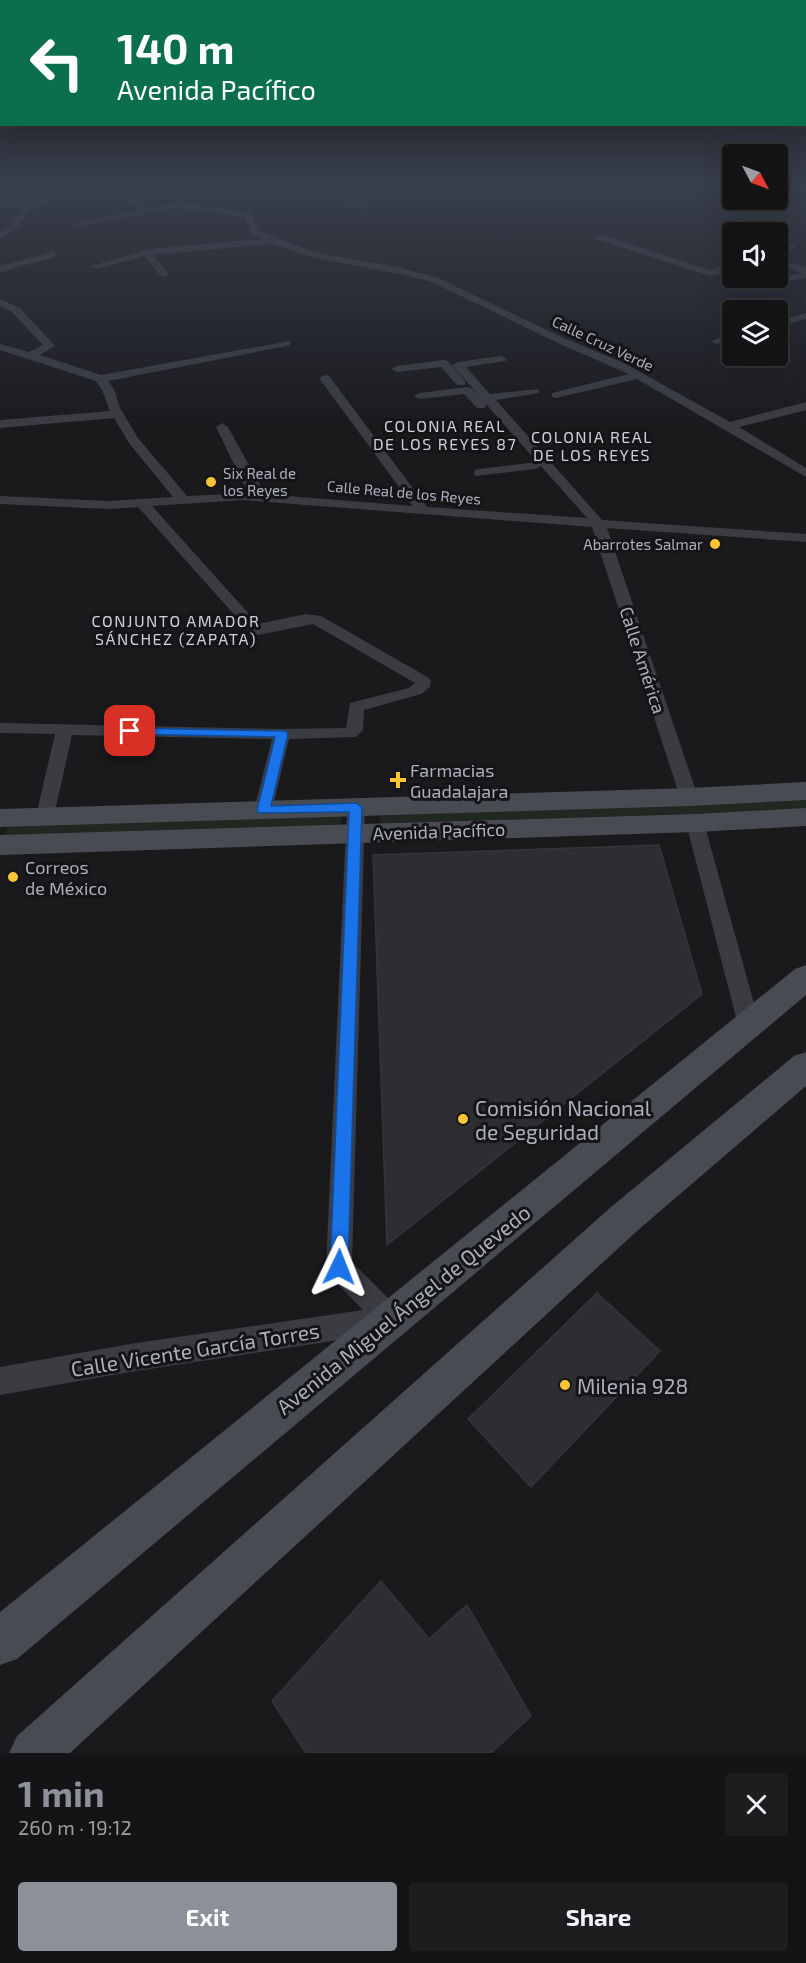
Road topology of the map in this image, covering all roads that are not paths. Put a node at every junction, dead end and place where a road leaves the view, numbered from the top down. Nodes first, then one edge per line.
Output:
1 (19, 264) edge
2 (105, 264) edge
3 (156, 264) edge
4 (363, 264) edge
5 (682, 264) edge
6 (788, 265) edge
7 (96, 266) dead end
8 (0, 269) edge
9 (722, 270) edge
10 (710, 273) junction
11 (806, 273) edge
12 (164, 274) dead end
13 (684, 276) dead end
14 (788, 278) edge
15 (0, 302) edge
16 (806, 316) edge
17 (788, 321) edge
18 (722, 340) edge
19 (716, 341) dead end
20 (286, 343) dead end
21 (0, 347) edge
22 (30, 356) junction
23 (501, 359) dead end
24 (397, 369) dead end
25 (639, 375) junction
26 (325, 378) dead end
27 (100, 379) junction
28 (467, 390) junction
29 (535, 391) dead end
30 (556, 395) dead end
31 (420, 396) dead end
32 (488, 398) junction
33 (806, 406) edge
34 (117, 414) junction
35 (0, 424) edge
36 (222, 426) dead end
37 (729, 426) junction
38 (535, 465) junction
39 (480, 473) dead end
40 (806, 473) edge
41 (256, 496) junction
42 (0, 500) edge
43 (183, 500) junction
44 (141, 502) junction
45 (423, 511) junction
46 (570, 521) junction
47 (598, 523) junction
48 (806, 538) edge
49 (0, 728) edge
50 (65, 730) junction
51 (282, 734) junction
52 (806, 791) edge
53 (263, 810) junction
54 (692, 810) junction
55 (45, 816) junction
56 (806, 817) edge
57 (0, 818) edge
58 (355, 821) junction
59 (0, 845) edge
60 (806, 977) edge
61 (749, 1025) junction
62 (806, 1066) edge
63 (391, 1319) junction
64 (0, 1381) edge
65 (0, 1642) edge
66 (34, 1753) edge

1 - 8 street
2 - 7 street
3 - 12 street
4 - 25 street, Calle Cruz Verde
5 - 10 street
6 - 11 street
9 - 10 street
10 - 13 street
11 - 14 street
15 - 22 street
16 - 17 street
18 - 19 street
20 - 27 street
21 - 22 street
22 - 27 street
23 - 32 street
24 - 28 street
25 - 30 street
25 - 37 street, Calle Cruz Verde
26 - 45 street
27 - 34 street
28 - 31 street
28 - 38 street
29 - 32 street
32 - 47 street
33 - 37 street
34 - 35 street
34 - 43 street
36 - 41 street
37 - 40 street, Calle Cruz Verde
38 - 39 street
38 - 46 street
41 - 43 street, Calle Real de los Reyes
41 - 45 street, Calle Real de los Reyes
42 - 44 street, Calle Real de los Reyes
43 - 44 street, Calle Real de los Reyes
44 - 51 street
45 - 46 street, Calle Real de los Reyes
46 - 47 street, Calle Real de los Reyes
47 - 48 street, Calle Real de los Reyes
47 - 54 street, Calle América
49 - 50 street
50 - 51 street
50 - 55 street
51 - 53 street
52 - 54 main road, Avenida Pacífico
53 - 55 main road, Avenida Pacífico
53 - 58 main road, Avenida Pacífico
54 - 56 main road, Avenida Pacífico
54 - 58 main road, Avenida Pacífico
54 - 61 street, Calle América
55 - 57 main road, Avenida Pacífico
58 - 59 main road, Avenida Pacífico
58 - 63 street
60 - 61 main road, Avenida Miguel Ángel de Quevedo
61 - 63 main road, Avenida Miguel Ángel de Quevedo
62 - 66 main road
63 - 64 street, Calle Vicente García Torres
63 - 65 main road, Avenida Miguel Ángel de Quevedo

